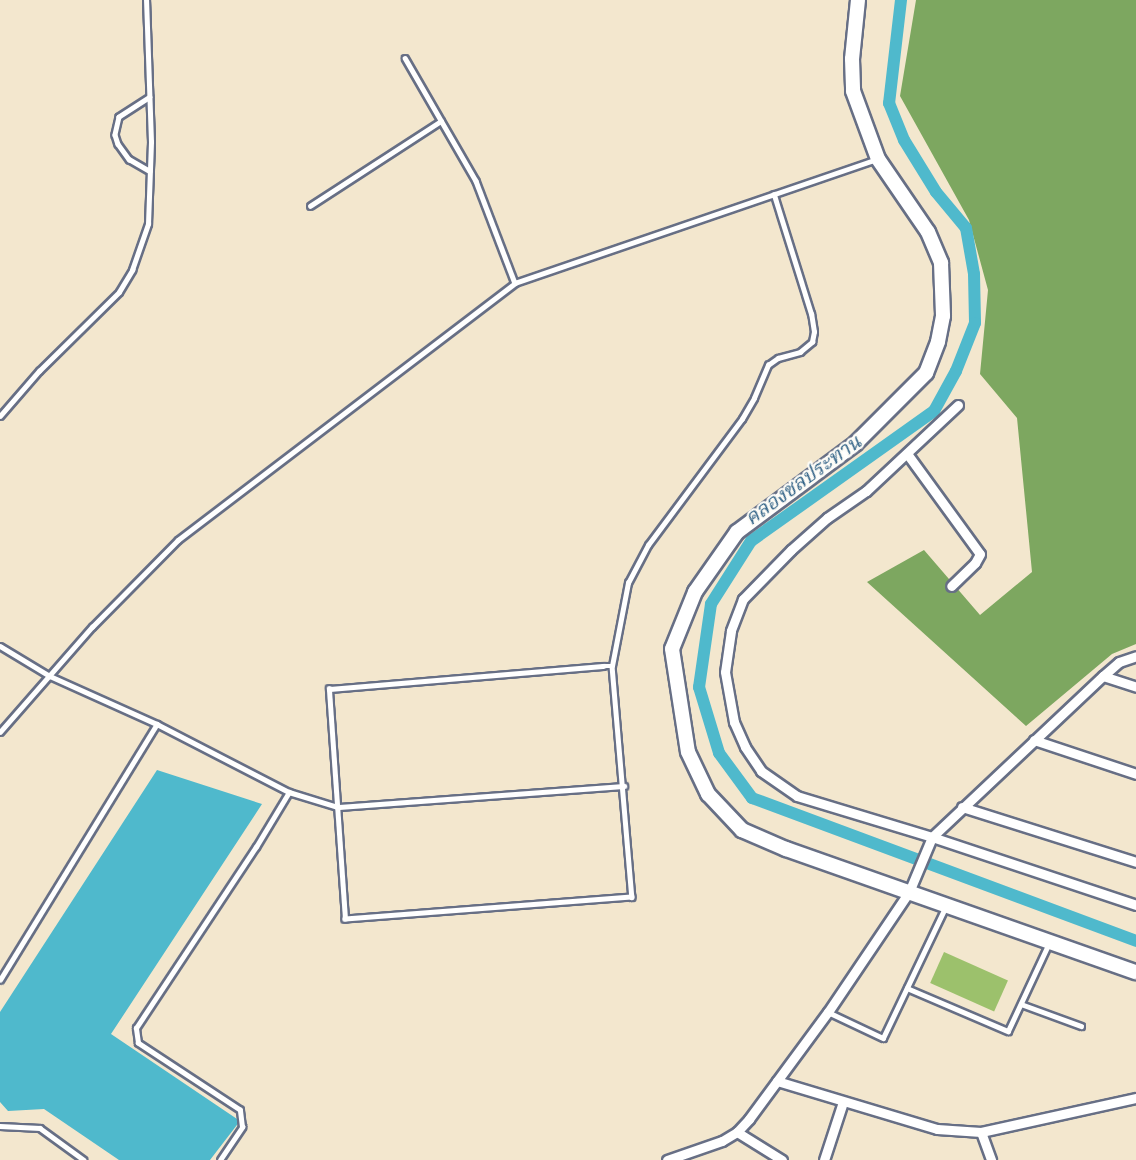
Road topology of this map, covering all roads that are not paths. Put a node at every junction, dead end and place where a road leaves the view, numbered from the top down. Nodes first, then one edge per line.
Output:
1 (146, 0) edge
2 (858, 0) edge
3 (405, 58) dead end
4 (150, 97) junction
5 (441, 121) junction
6 (878, 159) junction
7 (150, 171) junction
8 (774, 195) junction
9 (310, 206) dead end
10 (515, 283) junction
11 (958, 405) dead end
12 (0, 416) edge
13 (908, 455) junction
14 (951, 586) dead end
15 (0, 646) edge
16 (1136, 656) edge
17 (612, 666) junction
18 (50, 676) junction
19 (1103, 676) junction
20 (1136, 687) edge
21 (157, 724) junction
22 (0, 732) edge
23 (1034, 740) junction
24 (1136, 774) edge
25 (624, 786) junction
26 (289, 792) junction
27 (338, 807) junction
28 (962, 807) junction
29 (932, 837) junction
30 (1136, 862) edge
31 (909, 892) junction
32 (1136, 905) edge
33 (946, 906) junction
34 (1049, 941) junction
35 (1136, 972) edge
36 (0, 980) edge
37 (907, 988) junction
38 (1021, 1004) junction
39 (828, 1012) junction
40 (1081, 1026) dead end
41 (777, 1082) junction
42 (1136, 1098) edge
43 (843, 1102) junction
44 (0, 1126) edge
45 (736, 1132) junction
46 (981, 1132) junction
47 (84, 1160) edge
48 (220, 1160) edge
49 (667, 1160) edge
50 (782, 1160) edge
51 (824, 1160) edge
52 (991, 1160) edge

1 - 4 lane
2 - 6 street
3 - 5 lane
4 - 7 lane
4 - 7 lane
5 - 9 lane
5 - 10 lane
6 - 8 lane
6 - 31 street
7 - 12 lane
8 - 10 lane
8 - 17 lane
10 - 18 lane
11 - 13 street
13 - 14 street
13 - 29 street
15 - 18 lane
16 - 19 street
17 - 25 lane
17 - 27 lane
18 - 21 lane
18 - 22 lane
19 - 20 street
19 - 23 street
21 - 26 lane
21 - 36 lane
23 - 24 street
23 - 28 street
25 - 27 lane
25 - 27 lane
26 - 27 lane
26 - 48 lane
28 - 29 street
28 - 30 street
29 - 31 street
29 - 32 street
31 - 33 street
31 - 39 street
33 - 34 street
33 - 37 lane
34 - 35 street
34 - 38 lane
37 - 38 lane
37 - 39 lane
38 - 40 lane
39 - 41 street
41 - 43 street
41 - 45 street
42 - 46 street
43 - 46 street
43 - 51 street
44 - 47 lane
45 - 49 street
45 - 50 street
46 - 52 street

